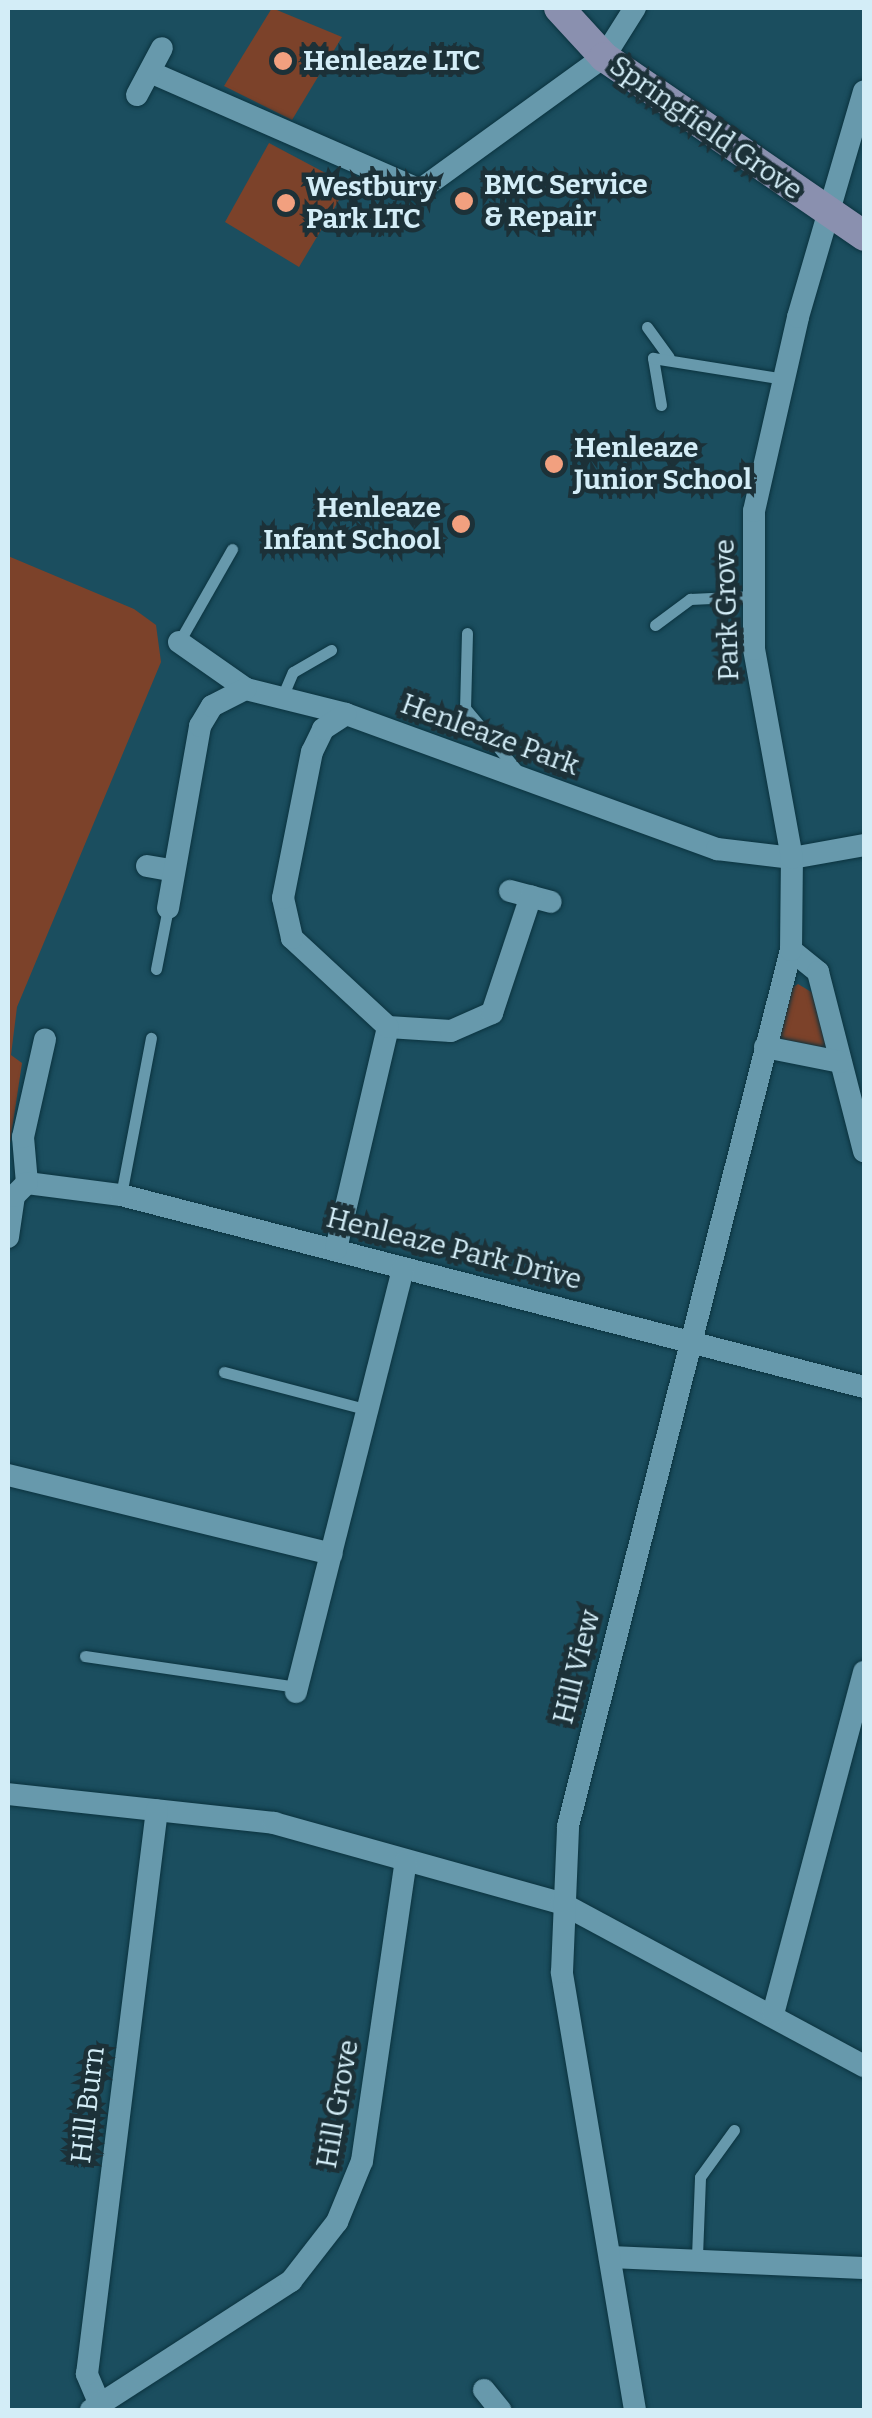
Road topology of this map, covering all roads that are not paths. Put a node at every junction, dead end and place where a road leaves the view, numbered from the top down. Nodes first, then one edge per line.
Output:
1 (559, 8) edge
2 (635, 8) edge
3 (162, 48) dead end
4 (604, 57) junction
5 (150, 72) junction
6 (864, 92) edge
7 (138, 95) dead end
8 (829, 212) junction
9 (864, 236) edge
10 (647, 327) dead end
11 (669, 357) junction
12 (784, 379) junction
13 (661, 405) dead end
14 (232, 549) dead end
15 (754, 596) junction
16 (655, 624) dead end
17 (467, 633) dead end
18 (180, 642) joint
19 (331, 650) dead end
20 (246, 689) junction
21 (282, 695) junction
22 (346, 714) junction
23 (523, 776) junction
24 (864, 845) edge
25 (792, 858) junction
26 (147, 866) dead end
27 (174, 870) junction
28 (530, 897) dead end
29 (168, 908) joint
30 (792, 950) junction
31 (156, 968) dead end
32 (388, 1027) junction
33 (151, 1038) dead end
34 (46, 1039) dead end
35 (764, 1047) junction
36 (850, 1067) edge
37 (864, 1151) edge
38 (27, 1183) junction
39 (121, 1195) junction
40 (8, 1238) edge
41 (336, 1250) junction
42 (403, 1269) junction
43 (687, 1339) junction
44 (224, 1372) dead end
45 (864, 1388) edge
46 (368, 1410) junction
47 (8, 1475) edge
48 (332, 1554) junction
49 (85, 1656) dead end
50 (864, 1672) edge
51 (297, 1690) joint
52 (842, 1765) junction
53 (864, 1775) edge
54 (8, 1794) edge
55 (157, 1810) junction
56 (406, 1861) junction
57 (561, 1902) junction
58 (773, 2014) junction
59 (862, 2058) edge
60 (734, 2130) dead end
61 (696, 2256) junction
62 (610, 2257) junction
63 (864, 2268) edge
64 (484, 2390) dead end
65 (96, 2408) edge
66 (500, 2410) edge
67 (635, 2410) edge

1 - 4 street, Springfield Grove
2 - 4 street
3 - 5 street
4 - 5 street
4 - 8 street, Springfield Grove
5 - 7 street
6 - 8 street, Park Grove
8 - 9 street, Springfield Grove
8 - 12 street, Park Grove
10 - 11 lane
11 - 12 lane
11 - 13 lane
12 - 15 street, Park Grove
14 - 18 lane
15 - 16 lane
15 - 25 street, Park Grove
17 - 23 lane
18 - 20 street, Henleaze Park
19 - 21 lane
20 - 21 street, Henleaze Park
20 - 27 street
21 - 22 street, Henleaze Park
22 - 23 street, Henleaze Park
22 - 32 street
23 - 25 street, Henleaze Park
24 - 25 street, Henleaze Park
25 - 30 street, Park Grove
26 - 27 street
27 - 29 street
28 - 32 street
29 - 31 lane
30 - 35 street, Hill View
30 - 36 street
32 - 41 street
33 - 39 lane
34 - 38 street
35 - 36 street
35 - 43 street, Hill View
36 - 37 street
38 - 39 street, Henleaze Park Drive
38 - 40 street
39 - 41 street, Henleaze Park Drive
41 - 42 street, Henleaze Park Drive
42 - 43 street, Henleaze Park Drive
42 - 46 street
43 - 45 street, Henleaze Park Drive
43 - 57 street, Hill View
44 - 46 lane
46 - 48 street
47 - 48 street
48 - 51 street
49 - 51 lane
50 - 52 street
52 - 53 street
52 - 58 street
54 - 55 street
55 - 56 street
55 - 65 street, Hill Burn
56 - 57 street
56 - 65 street, Hill Grove
57 - 58 street
57 - 62 street, Hill View
58 - 59 street
60 - 61 lane
61 - 62 street
61 - 63 street
62 - 67 street, Hill View
64 - 66 street

